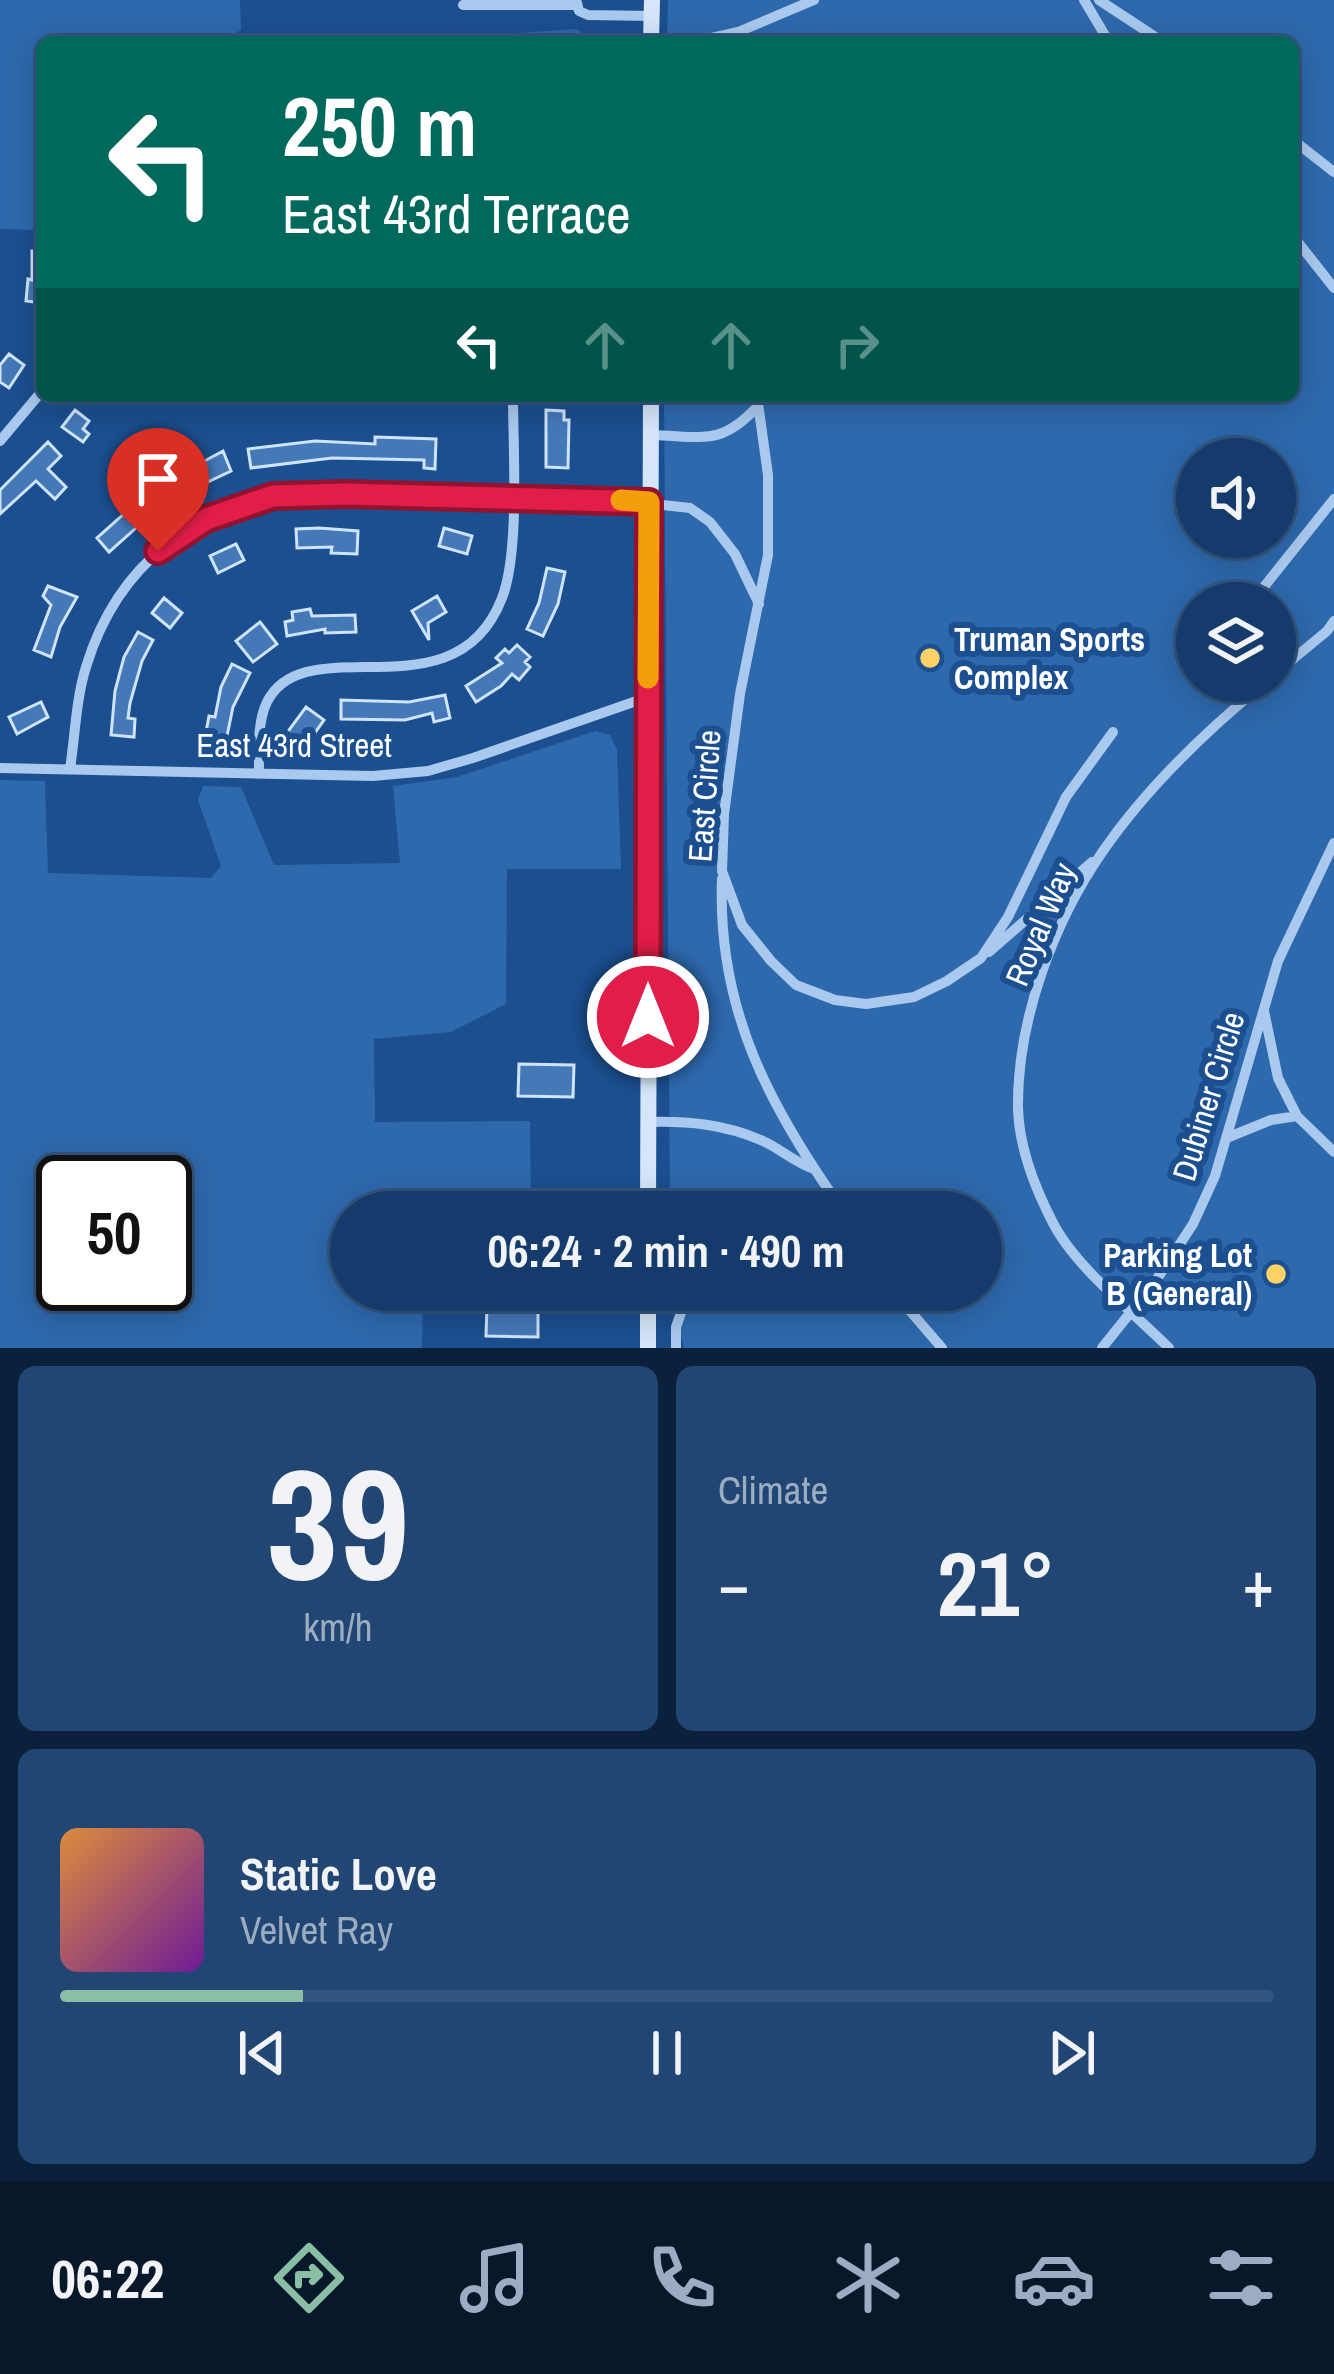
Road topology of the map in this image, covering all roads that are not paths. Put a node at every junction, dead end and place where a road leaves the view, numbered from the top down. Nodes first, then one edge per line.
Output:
1 (814, 0) edge
2 (1084, 0) edge
3 (1099, 0) edge
4 (577, 2) edge
5 (463, 5) dead end
6 (652, 8) edge
7 (720, 36) edge
8 (1105, 36) edge
9 (1154, 36) edge
10 (1299, 145) edge
11 (1334, 172) edge
12 (1299, 244) edge
13 (1334, 288) edge
14 (36, 397) edge
15 (514, 402) edge
16 (651, 402) edge
17 (757, 402) edge
18 (758, 402) edge
19 (2, 434) edge
20 (651, 434) junction
21 (512, 497) junction
22 (1334, 500) edge
23 (649, 502) junction
24 (1268, 582) edge
25 (759, 605) junction
26 (1332, 627) edge
27 (1296, 657) edge
28 (648, 697) junction
29 (1244, 702) edge
30 (1113, 732) dead end
31 (0, 768) edge
32 (70, 769) junction
33 (259, 774) junction
34 (1334, 843) edge
35 (1101, 853) junction
36 (722, 871) junction
37 (981, 958) junction
38 (1263, 1009) junction
39 (1297, 1116) junction
40 (648, 1122) junction
41 (1229, 1137) junction
42 (1334, 1152) edge
43 (814, 1169) junction
44 (648, 1191) edge
45 (829, 1191) edge
46 (648, 1311) edge
47 (682, 1311) edge
48 (910, 1311) edge
49 (1105, 1345) edge
50 (649, 1348) edge
51 (676, 1348) edge
52 (942, 1348) edge
53 (1169, 1348) edge

1 - 7 street
2 - 8 street
3 - 9 street
4 - 5 street
4 - 6 street
10 - 11 street
12 - 13 street
14 - 19 street
15 - 21 street
16 - 20 main road
17 - 20 street, East Circle
18 - 25 street, East Circle
20 - 23 main road
21 - 23 street
21 - 32 street
21 - 33 street
22 - 24 street
23 - 25 street
23 - 28 main road
25 - 36 street, East Circle
26 - 27 street
28 - 33 street, East 43rd Street
28 - 40 main road
29 - 35 street, Royal Way
30 - 37 street, East Circle
31 - 32 street, East 43rd Street
32 - 33 street, East 43rd Street
34 - 38 street, Dubiner Circle
35 - 37 street, East Circle
35 - 53 street, Royal Way
36 - 37 street, East Circle
36 - 43 street
38 - 39 street
38 - 41 street, Dubiner Circle
39 - 41 street
39 - 42 street
40 - 43 street
40 - 44 main road
41 - 49 street, Dubiner Circle
43 - 45 street
46 - 50 main road
47 - 51 street
48 - 52 street

